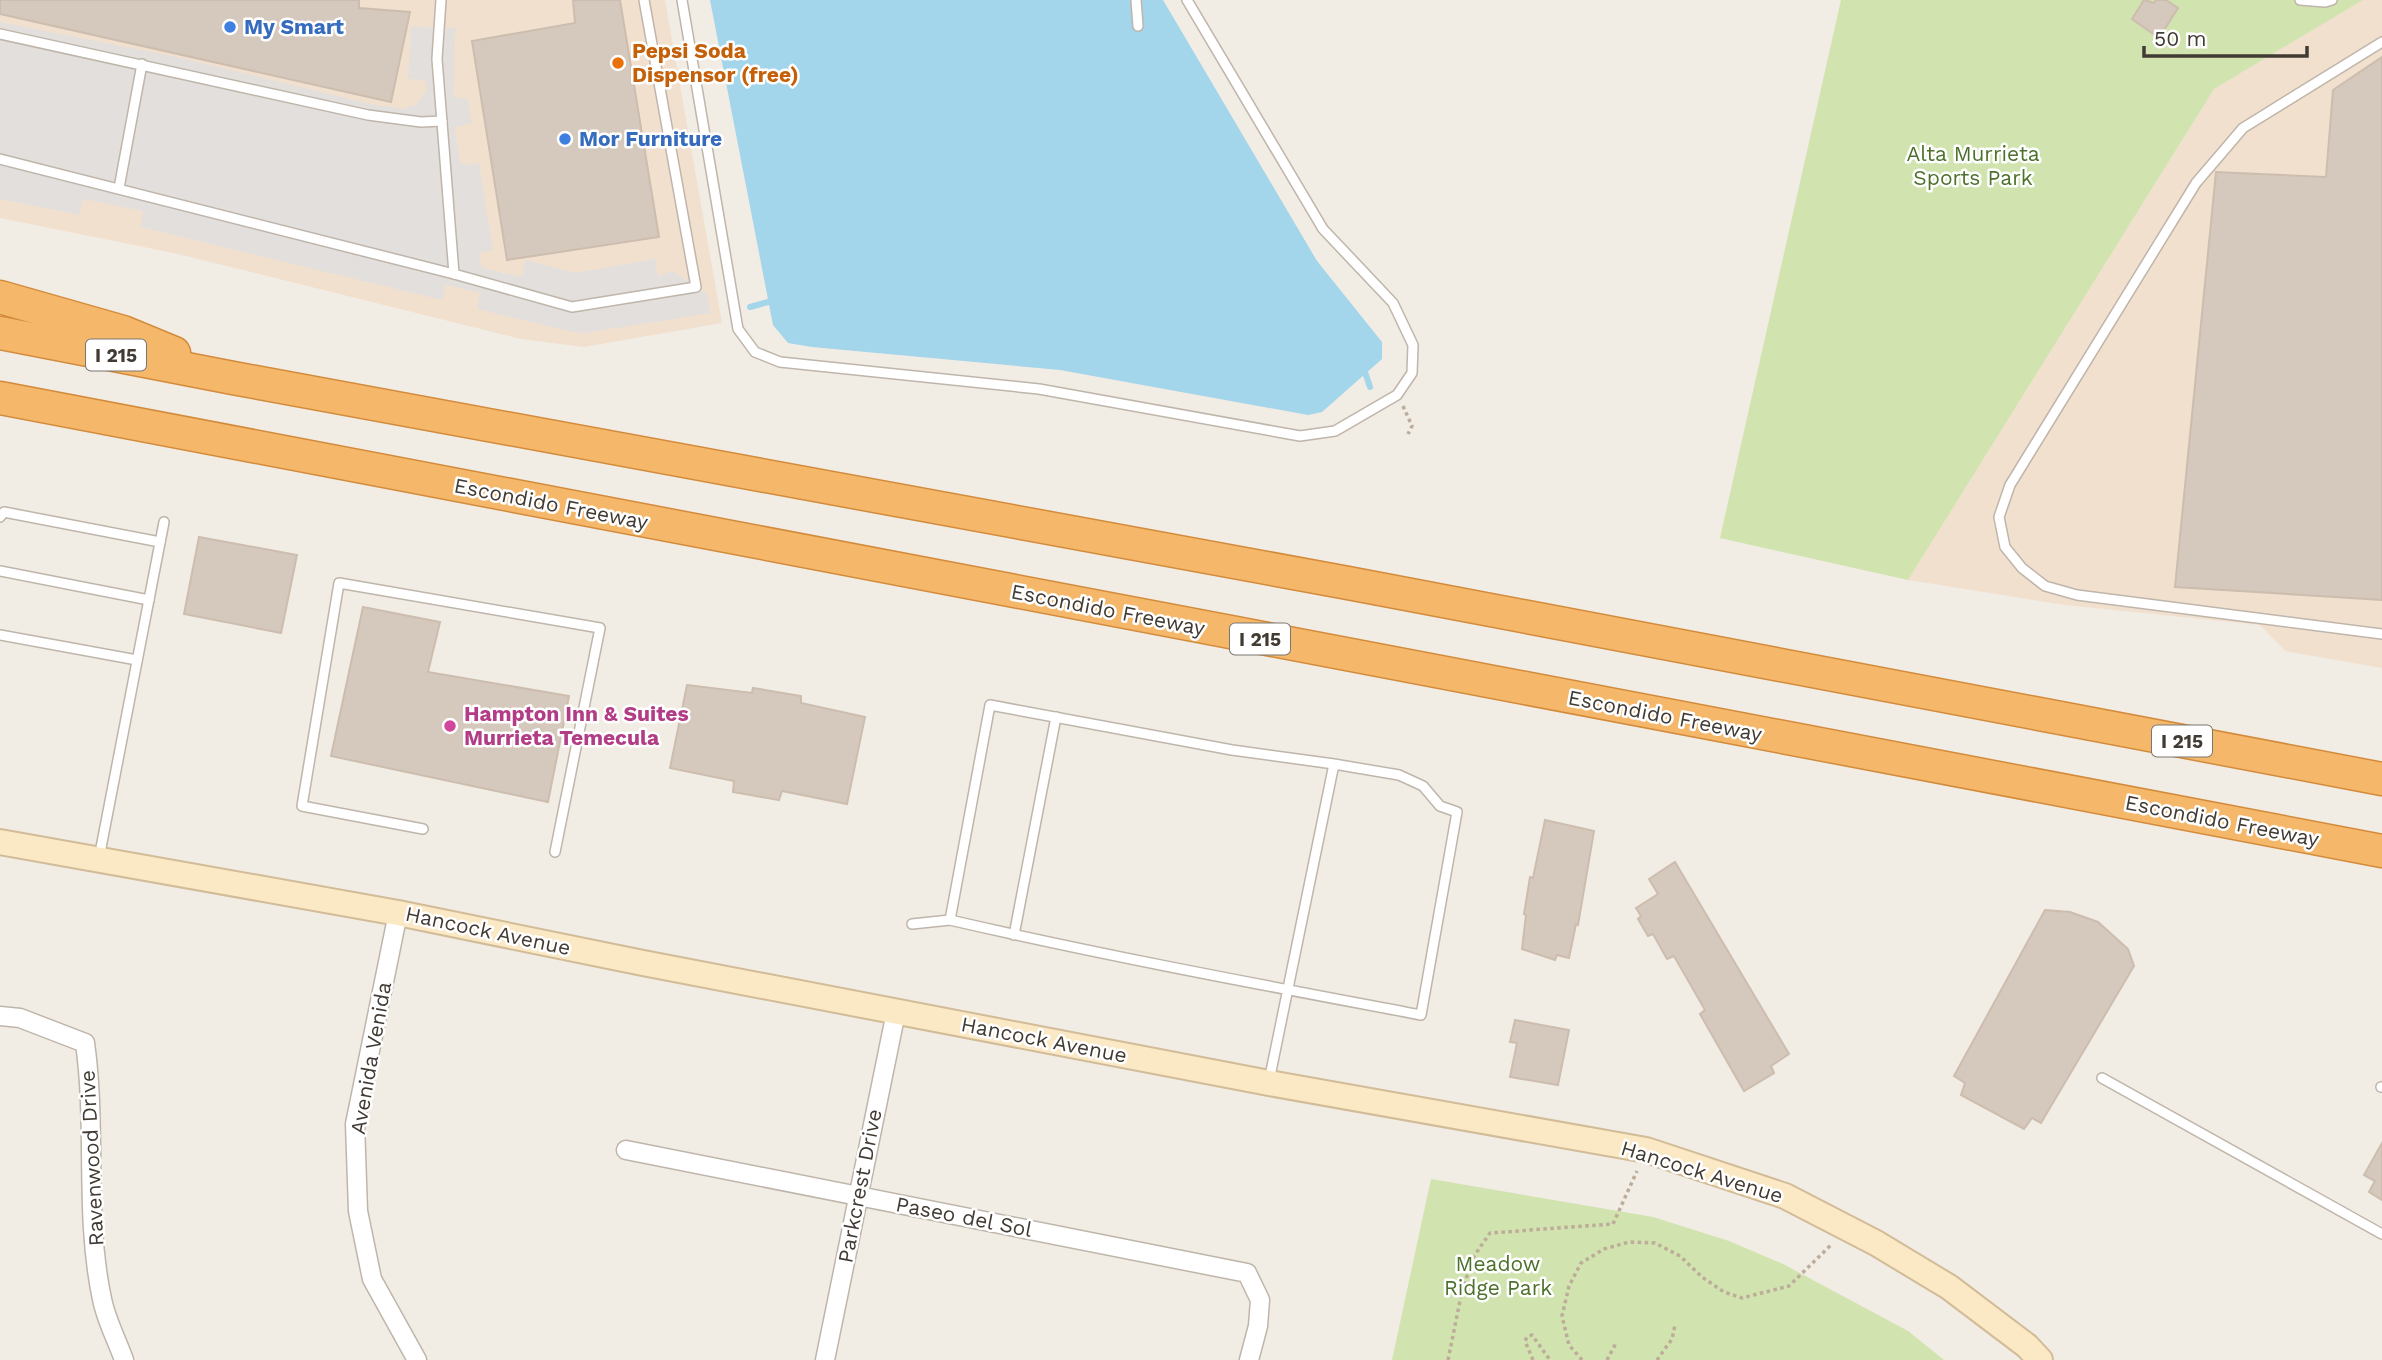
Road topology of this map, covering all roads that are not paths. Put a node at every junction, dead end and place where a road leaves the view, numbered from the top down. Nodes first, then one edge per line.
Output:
1 (441, 0) edge
2 (644, 0) edge
3 (681, 0) edge
4 (1136, 0) edge
5 (1187, 0) edge
6 (2300, 0) edge
7 (2332, 0) edge
8 (1138, 26) dead end
9 (0, 34) edge
10 (2382, 42) edge
11 (142, 64) junction
12 (442, 121) junction
13 (0, 159) edge
14 (119, 188) junction
15 (454, 274) junction
16 (0, 297) edge
17 (0, 332) edge
18 (233, 378) junction
19 (0, 398) edge
20 (0, 411) edge
21 (138, 426) junction
22 (0, 517) edge
23 (164, 522) dead end
24 (160, 542) junction
25 (0, 571) edge
26 (149, 600) junction
27 (0, 635) edge
28 (2382, 635) edge
29 (137, 660) junction
30 (1056, 717) junction
31 (1334, 764) junction
32 (2382, 779) edge
33 (423, 829) dead end
34 (0, 842) edge
35 (2382, 851) edge
36 (555, 852) dead end
37 (99, 860) junction
38 (398, 913) junction
39 (950, 920) junction
40 (912, 924) dead end
41 (1014, 935) junction
42 (1288, 990) junction
43 (895, 1012) junction
44 (0, 1016) edge
45 (2102, 1078) dead end
46 (1269, 1083) junction
47 (626, 1150) dead end
48 (858, 1196) junction
49 (2382, 1234) edge
50 (124, 1360) edge
51 (417, 1360) edge
52 (824, 1360) edge
53 (1249, 1360) edge
54 (2040, 1360) edge

1 - 12 lane
2 - 15 lane
3 - 5 lane
4 - 8 lane
6 - 7 lane
9 - 11 lane
10 - 28 lane
11 - 12 lane
11 - 14 lane
12 - 15 lane
13 - 14 lane
14 - 15 lane
16 - 18 highway
17 - 18 highway, I 215
18 - 32 highway, I 215
19 - 21 highway, Escondido Freeway / I 215
20 - 21 highway
21 - 35 highway, Escondido Freeway / I 215
22 - 24 lane
23 - 24 lane
24 - 26 lane
25 - 26 lane
26 - 29 lane
27 - 29 lane
29 - 37 lane
30 - 31 lane
30 - 39 lane
30 - 41 lane
31 - 42 lane
31 - 42 lane
33 - 36 lane
34 - 37 main road, Hancock Avenue
37 - 38 main road, Hancock Avenue
38 - 43 main road, Hancock Avenue
38 - 51 street, Avenida Venida
39 - 40 lane
39 - 41 lane
41 - 42 lane
42 - 46 lane
43 - 46 main road, Hancock Avenue
43 - 48 street, Parkcrest Drive
44 - 50 street, Ravenwood Drive
45 - 49 lane
46 - 54 main road, Hancock Avenue
47 - 48 street, Paseo del Sol
48 - 52 street, Parkcrest Drive
48 - 53 street, Paseo del Sol

